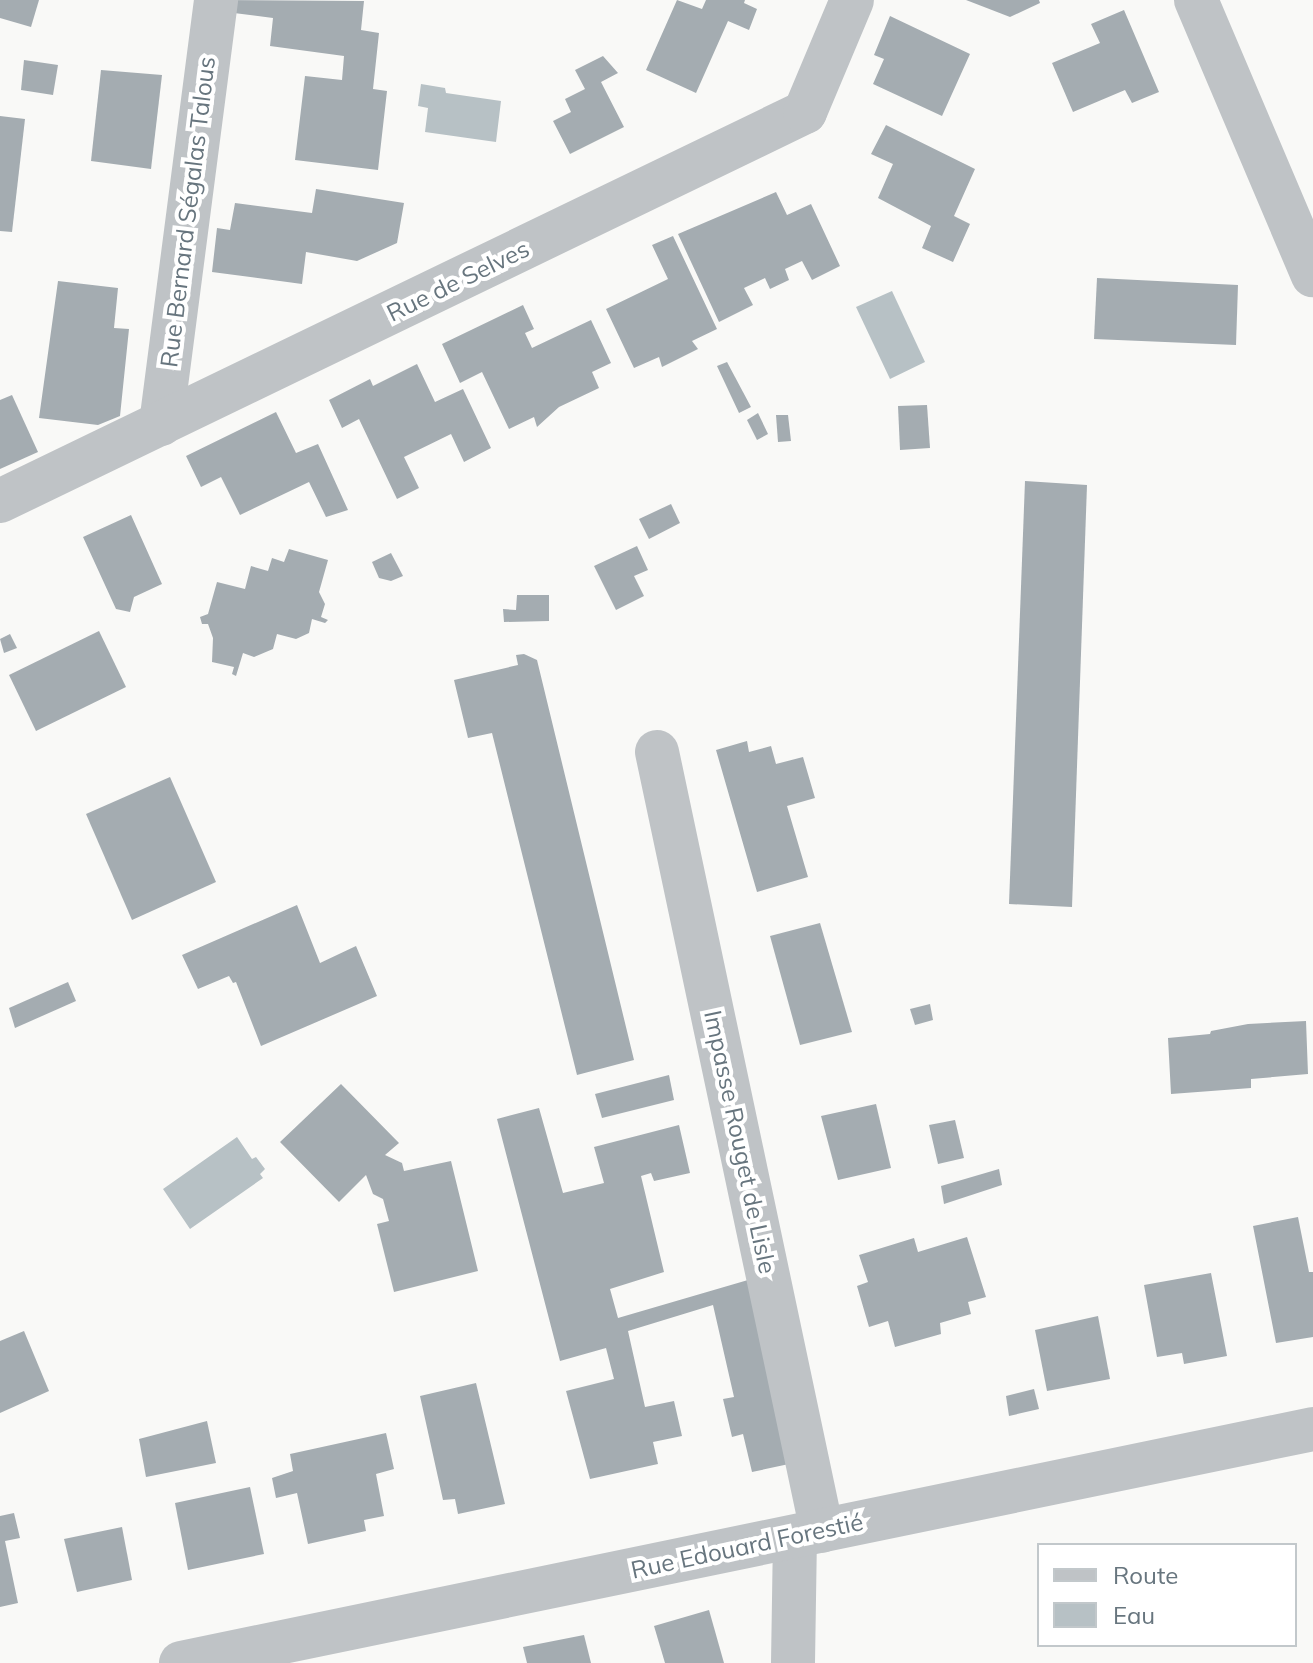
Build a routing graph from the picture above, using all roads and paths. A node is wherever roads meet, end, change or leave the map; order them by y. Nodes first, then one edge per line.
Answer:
1 (216, 0) edge
2 (852, 0) edge
3 (1196, 0) edge
4 (1313, 275) edge
5 (161, 424) junction
6 (0, 501) edge
7 (657, 752) dead end
8 (1313, 1429) edge
9 (809, 1534) junction
10 (181, 1663) edge
11 (793, 1663) edge

1 - 5 street, Rue Bernard Ségalas Talous
2 - 5 street, Rue de Selves
3 - 4 street
5 - 6 street, Rue de Selves
7 - 9 street, Impasse Rouget de Lisle
8 - 9 street, Rue Edouard Forestié
9 - 10 street, Rue Edouard Forestié
9 - 11 street, Impasse Rouget de Lisle

